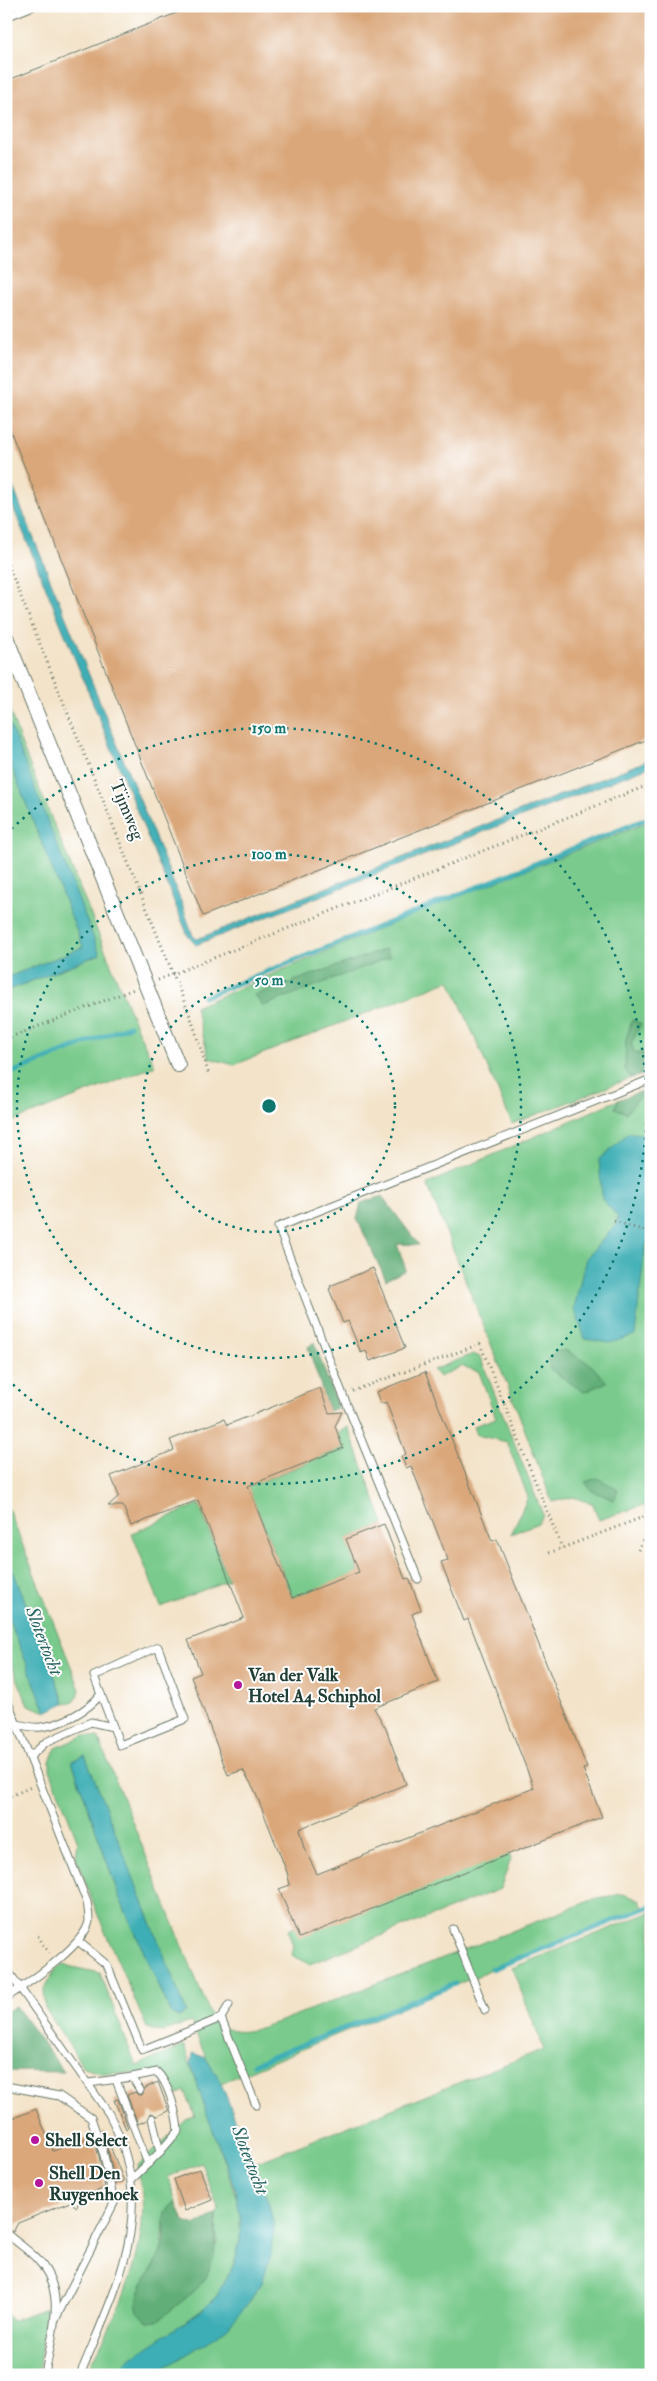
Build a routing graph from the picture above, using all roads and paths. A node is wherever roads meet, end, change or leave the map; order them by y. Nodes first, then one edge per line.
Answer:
1 (33, 6) edge
2 (6, 17) edge
3 (6, 560) edge
4 (6, 636) edge
5 (651, 784) edge
6 (173, 974) junction
7 (146, 985) junction
8 (6, 1039) edge
9 (178, 1065) dead end
10 (209, 1075) dead end
11 (651, 1079) edge
12 (614, 1221) dead end
13 (651, 1233) edge
14 (343, 1395) junction
15 (651, 1514) edge
16 (651, 1532) edge
17 (562, 1548) junction
18 (638, 1550) dead end
19 (549, 1553) dead end
20 (418, 1579) dead end
21 (101, 1694) junction
22 (6, 1697) edge
23 (17, 1724) junction
24 (113, 1727) junction
25 (30, 1756) junction
26 (41, 1783) junction
27 (6, 1798) edge
28 (453, 1929) dead end
29 (38, 1936) dead end
30 (78, 1941) junction
31 (55, 1962) junction
32 (6, 1968) edge
33 (22, 1988) junction
34 (6, 1998) edge
35 (229, 2005) dead end
36 (485, 2010) dead end
37 (221, 2018) junction
38 (132, 2077) junction
39 (116, 2080) junction
40 (89, 2083) junction
41 (6, 2086) edge
42 (140, 2090) dead end
43 (256, 2105) dead end
44 (152, 2118) dead end
45 (160, 2152) junction
46 (148, 2164) junction
47 (132, 2179) junction
48 (6, 2233) edge
49 (56, 2318) junction
50 (45, 2375) edge
51 (80, 2375) edge

1 - 2 lane
3 - 6 path, Tijmweg
4 - 7 street
5 - 6 path
6 - 7 path
6 - 10 path, Tijmweg
7 - 8 path
7 - 9 street
11 - 14 lane
12 - 13 path
14 - 17 path
14 - 20 lane
15 - 17 path
16 - 18 path
17 - 19 path
21 - 23 lane
21 - 24 lane
21 - 24 lane
22 - 23 lane
23 - 25 lane
24 - 25 lane
25 - 26 lane
26 - 27 path
26 - 30 lane
28 - 36 lane
29 - 31 path
30 - 31 lane
30 - 37 lane
31 - 33 lane
32 - 33 lane
33 - 34 lane
33 - 40 lane
35 - 37 lane
37 - 43 lane
38 - 39 lane
38 - 42 lane
38 - 45 lane
39 - 40 lane
39 - 46 lane
40 - 47 lane
41 - 49 lane
44 - 45 lane
45 - 46 lane
46 - 47 lane
47 - 51 lane
48 - 49 lane
49 - 50 lane

